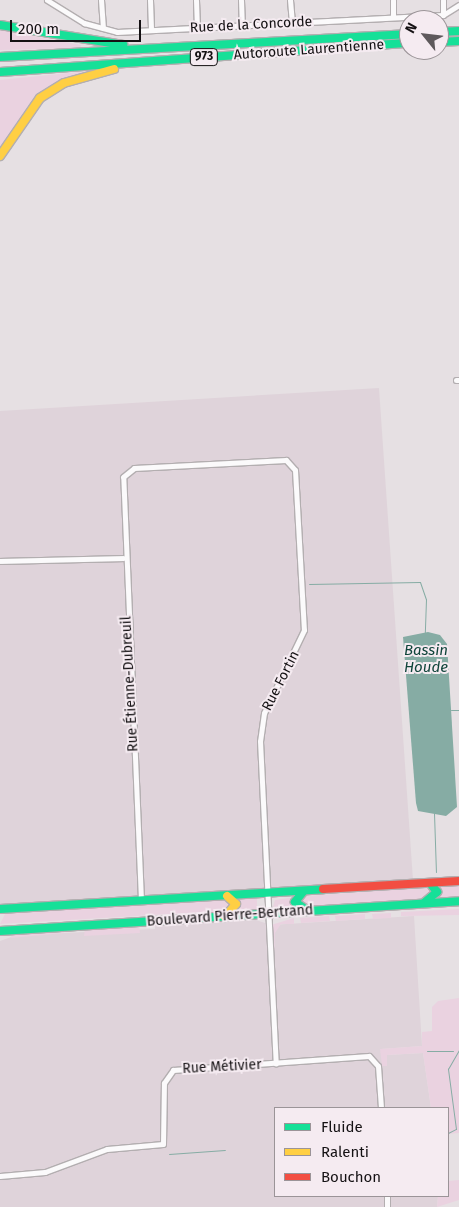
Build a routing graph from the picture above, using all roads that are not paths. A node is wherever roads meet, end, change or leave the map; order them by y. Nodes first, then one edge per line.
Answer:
1 (47, 0) edge
2 (101, 0) edge
3 (150, 0) edge
4 (196, 0) edge
5 (241, 0) edge
6 (290, 0) edge
7 (393, 0) edge
8 (393, 17) junction
9 (399, 17) edge
10 (292, 22) junction
11 (0, 25) edge
12 (242, 25) junction
13 (103, 28) junction
14 (197, 28) junction
15 (151, 30) junction
16 (399, 35) edge
17 (399, 45) edge
18 (144, 48) junction
19 (0, 57) edge
20 (159, 60) junction
21 (69, 68) junction
22 (0, 72) edge
23 (0, 76) edge
24 (0, 156) edge
25 (128, 470) joint
26 (123, 558) junction
27 (0, 561) edge
28 (459, 881) edge
29 (430, 883) junction
30 (308, 891) junction
31 (266, 893) junction
32 (225, 895) junction
33 (141, 900) junction
34 (459, 901) edge
35 (424, 904) junction
36 (1, 909) edge
37 (309, 910) junction
38 (267, 914) junction
39 (225, 917) junction
40 (0, 929) edge
41 (276, 1064) junction
42 (381, 1107) edge
43 (0, 1176) edge

1 - 13 street, Rue de la Concorde
2 - 13 street
3 - 15 street
4 - 14 street
5 - 12 street
6 - 10 street
7 - 8 street
8 - 9 street, Rue de la Concorde
8 - 10 street, Rue de la Concorde
10 - 12 street, Rue de la Concorde
11 - 18 main road
12 - 14 street, Rue de la Concorde
13 - 15 street, Rue de la Concorde
14 - 15 street, Rue de la Concorde
16 - 18 main road, Autoroute Laurentienne / 973
17 - 20 main road, Autoroute Laurentienne / 973
18 - 19 main road, Autoroute Laurentienne / 973
20 - 21 main road, Autoroute Laurentienne / 973
20 - 24 main road
21 - 22 main road, Autoroute Laurentienne / 973
21 - 23 main road
25 - 26 street, Rue Étienne-Dubreuil
25 - 31 street, Rue Fortin
26 - 27 street
26 - 33 street, Rue Étienne-Dubreuil
28 - 29 main road, Boulevard Pierre-Bertrand
29 - 30 main road, Boulevard Pierre-Bertrand
29 - 35 main road
30 - 31 main road, Boulevard Pierre-Bertrand
30 - 37 main road
31 - 32 main road, Boulevard Pierre-Bertrand
31 - 38 street, Rue Fortin
32 - 33 main road, Boulevard Pierre-Bertrand
32 - 39 main road
33 - 36 main road, Boulevard Pierre-Bertrand
34 - 35 main road, Boulevard Pierre-Bertrand
35 - 37 main road, Boulevard Pierre-Bertrand
37 - 38 main road, Boulevard Pierre-Bertrand
38 - 39 main road, Boulevard Pierre-Bertrand
38 - 41 street, Rue Fortin
39 - 40 main road, Boulevard Pierre-Bertrand
41 - 42 street, Rue Métivier
41 - 43 street, Rue Métivier

